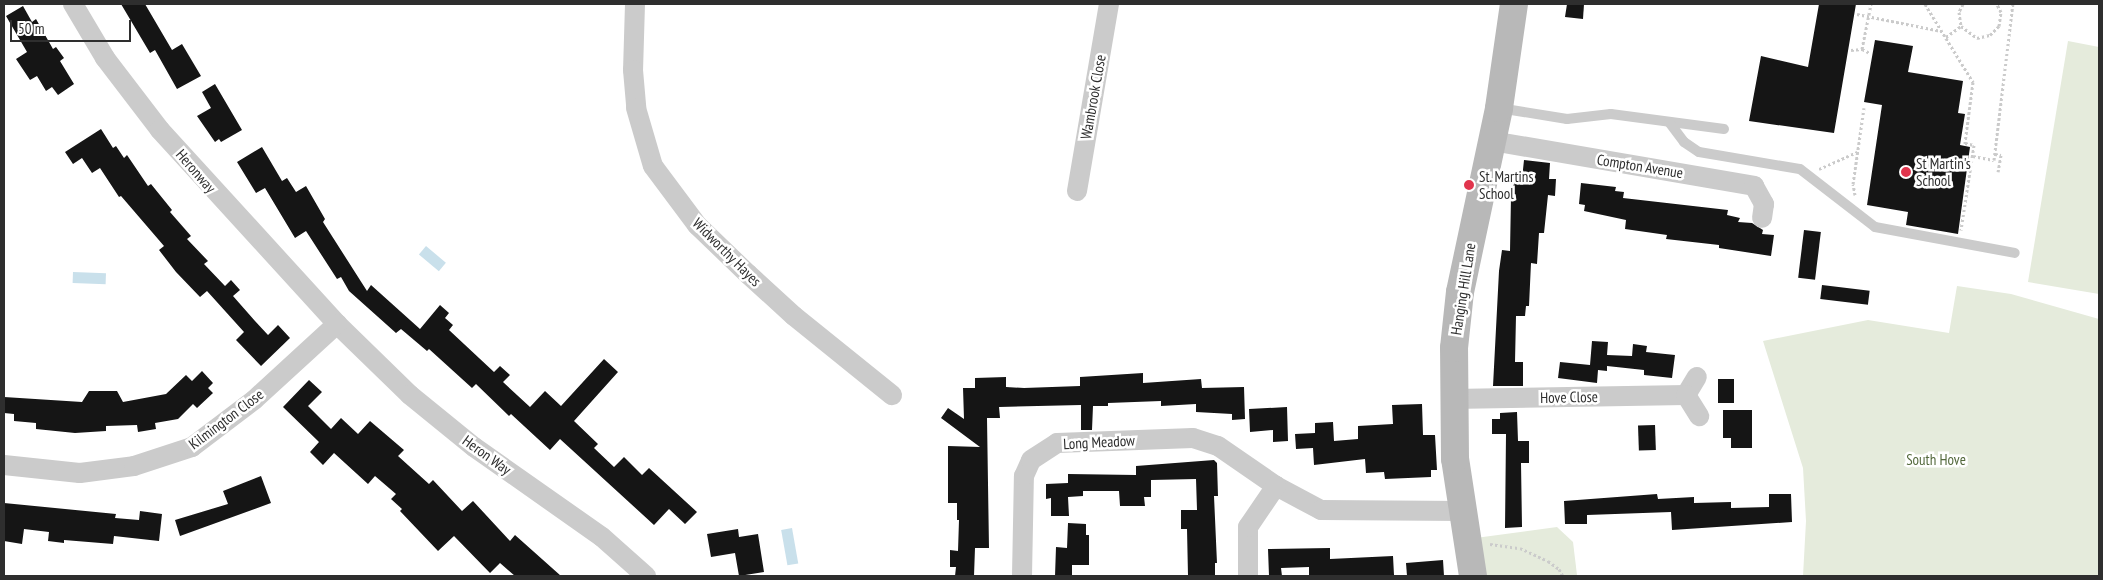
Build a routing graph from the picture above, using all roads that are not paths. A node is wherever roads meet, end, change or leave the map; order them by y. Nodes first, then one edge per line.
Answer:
1 (73, 4) edge
2 (635, 4) edge
3 (1109, 4) edge
4 (1514, 4) edge
5 (1499, 108) junction
6 (1669, 122) junction
7 (1724, 130) dead end
8 (1492, 141) junction
9 (1077, 191) dead end
10 (1762, 218) dead end
11 (2015, 252) dead end
12 (337, 324) junction
13 (1697, 377) dead end
14 (892, 395) dead end
15 (1686, 395) junction
16 (1452, 399) junction
17 (1699, 416) dead end
18 (4, 465) edge
19 (1276, 486) junction
20 (1463, 511) junction
21 (646, 576) edge
22 (1022, 576) edge
23 (1248, 576) edge
24 (1473, 576) edge

1 - 12 street, Heronway
2 - 14 street, Widworthy Hayes
3 - 9 street, Wambrook Close
4 - 5 street, Hanging Hill Lane
5 - 6 lane
5 - 8 street, Hanging Hill Lane
6 - 7 lane
6 - 11 lane
8 - 10 street, Compton Avenue
8 - 16 street, Hanging Hill Lane
12 - 18 street, Kilmington Close
12 - 21 street, Heron Way
13 - 15 street
15 - 16 street, Hove Close
15 - 17 street
16 - 20 street, Hanging Hill Lane
19 - 20 street, Long Meadow
19 - 22 street, Long Meadow
19 - 23 street
20 - 24 street, Hanging Hill Lane

